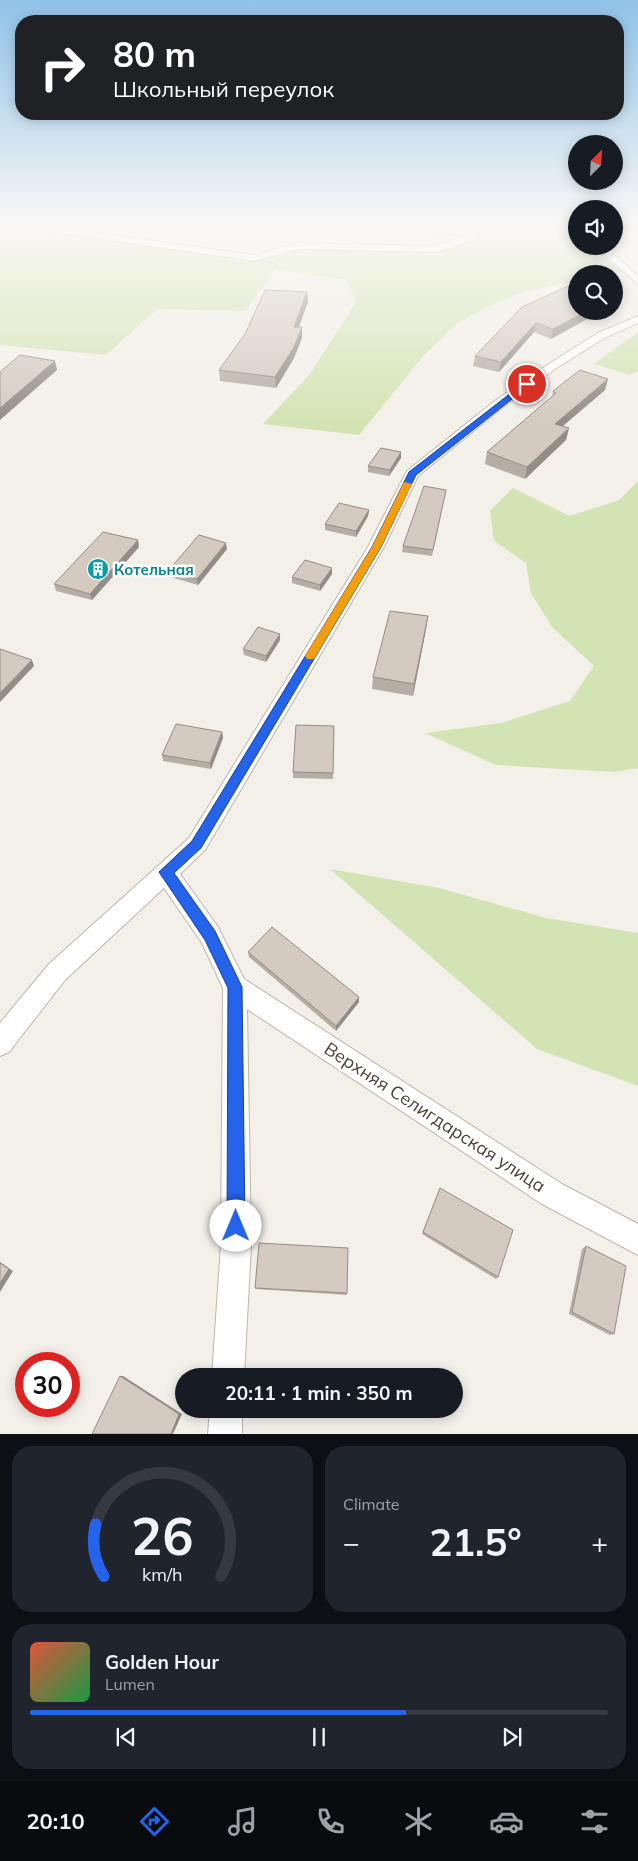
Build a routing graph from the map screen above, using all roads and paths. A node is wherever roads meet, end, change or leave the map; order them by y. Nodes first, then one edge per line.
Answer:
1 (638, 318) edge
2 (166, 872) junction
3 (235, 987) junction
4 (0, 1043) edge
5 (638, 1240) edge
6 (228, 1368) edge
7 (226, 1418) edge
8 (225, 1434) edge

1 - 2 street
2 - 3 street
2 - 4 street
3 - 5 street, Верхняя Селигдарская улица
3 - 6 street
7 - 8 street

